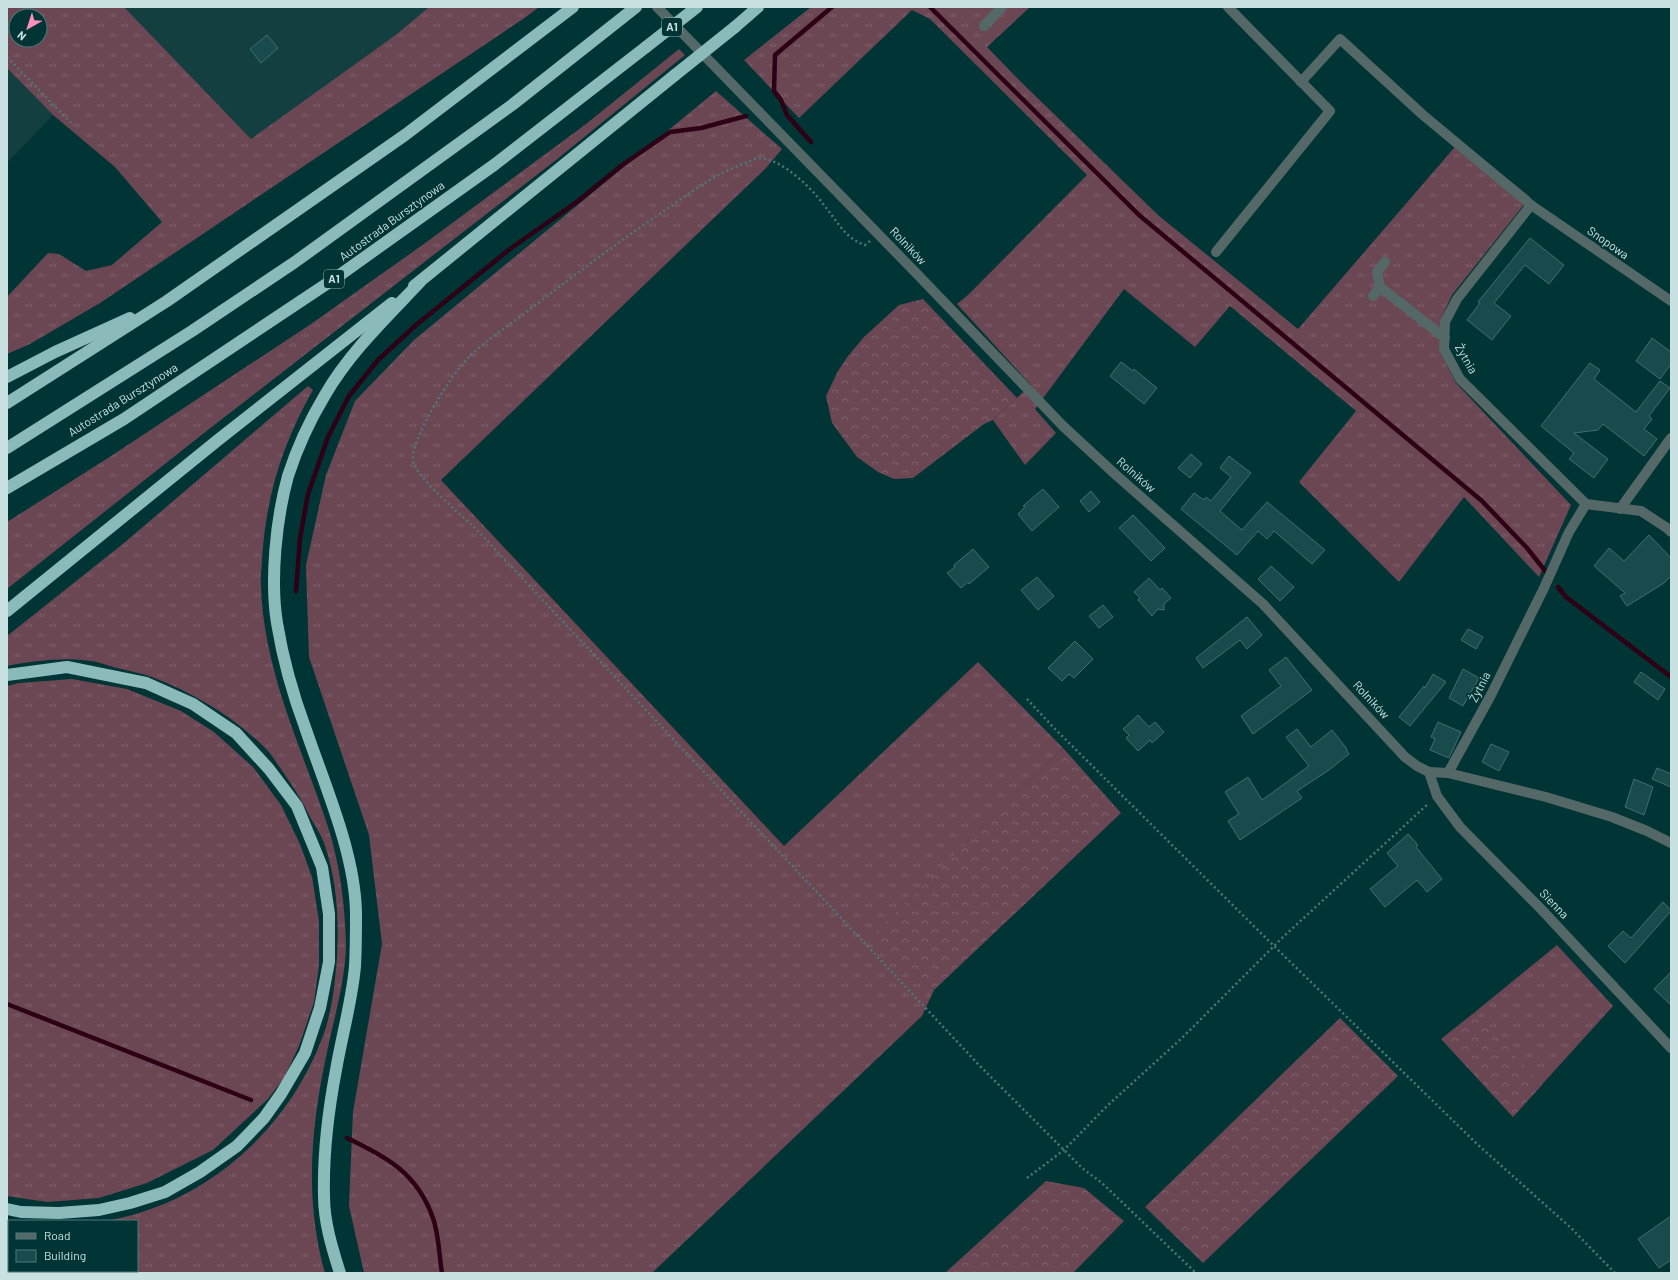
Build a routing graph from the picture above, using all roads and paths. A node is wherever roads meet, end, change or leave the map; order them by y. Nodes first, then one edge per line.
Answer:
1 (573, 7) edge
2 (636, 7) edge
3 (657, 7) edge
4 (697, 7) edge
5 (758, 7) edge
6 (1002, 7) edge
7 (1228, 7) edge
8 (984, 26) dead end
9 (7, 57) edge
10 (1301, 82) junction
11 (71, 123) dead end
12 (1531, 205) junction
13 (878, 234) junction
14 (1216, 252) dead end
15 (1385, 262) dead end
16 (420, 282) junction
17 (1380, 287) junction
18 (1374, 296) dead end
19 (167, 301) junction
20 (1671, 302) edge
21 (1445, 338) junction
22 (7, 377) edge
23 (7, 403) edge
24 (1671, 438) edge
25 (7, 448) edge
26 (7, 488) edge
27 (1586, 504) junction
28 (1620, 509) junction
29 (1671, 532) edge
30 (7, 611) edge
31 (7, 675) edge
32 (1027, 700) dead end
33 (1429, 772) junction
34 (1448, 773) junction
35 (1437, 796) junction
36 (1671, 843) edge
37 (1274, 946) junction
38 (1671, 1048) edge
39 (1064, 1150) junction
40 (1027, 1178) dead end
41 (7, 1209) edge
42 (340, 1273) edge
43 (1196, 1273) edge
44 (1614, 1273) edge

1 - 19 highway
2 - 25 highway, Autostrada Bursztynowa
3 - 13 street, Rolników
4 - 26 highway, Autostrada Bursztynowa / A1, bridge
5 - 16 highway, bridge
6 - 8 street
7 - 10 street
9 - 11 path
10 - 12 street, Snopowa
10 - 14 street
12 - 20 street, Snopowa
12 - 21 street, Żytnia
13 - 33 street, Rolników
13 - 39 path
15 - 17 street
16 - 30 highway
16 - 42 highway
17 - 18 street
17 - 21 street
19 - 22 highway
19 - 23 highway
21 - 27 street, Żytnia
24 - 28 street
27 - 28 street
27 - 34 street, Żytnia
28 - 29 street
31 - 41 highway
32 - 37 path
33 - 34 street, Rolników
33 - 35 street, Sienna
34 - 36 street, Rolników
35 - 37 path
35 - 38 street, Sienna
37 - 39 path
37 - 44 path
39 - 40 path
39 - 43 path

